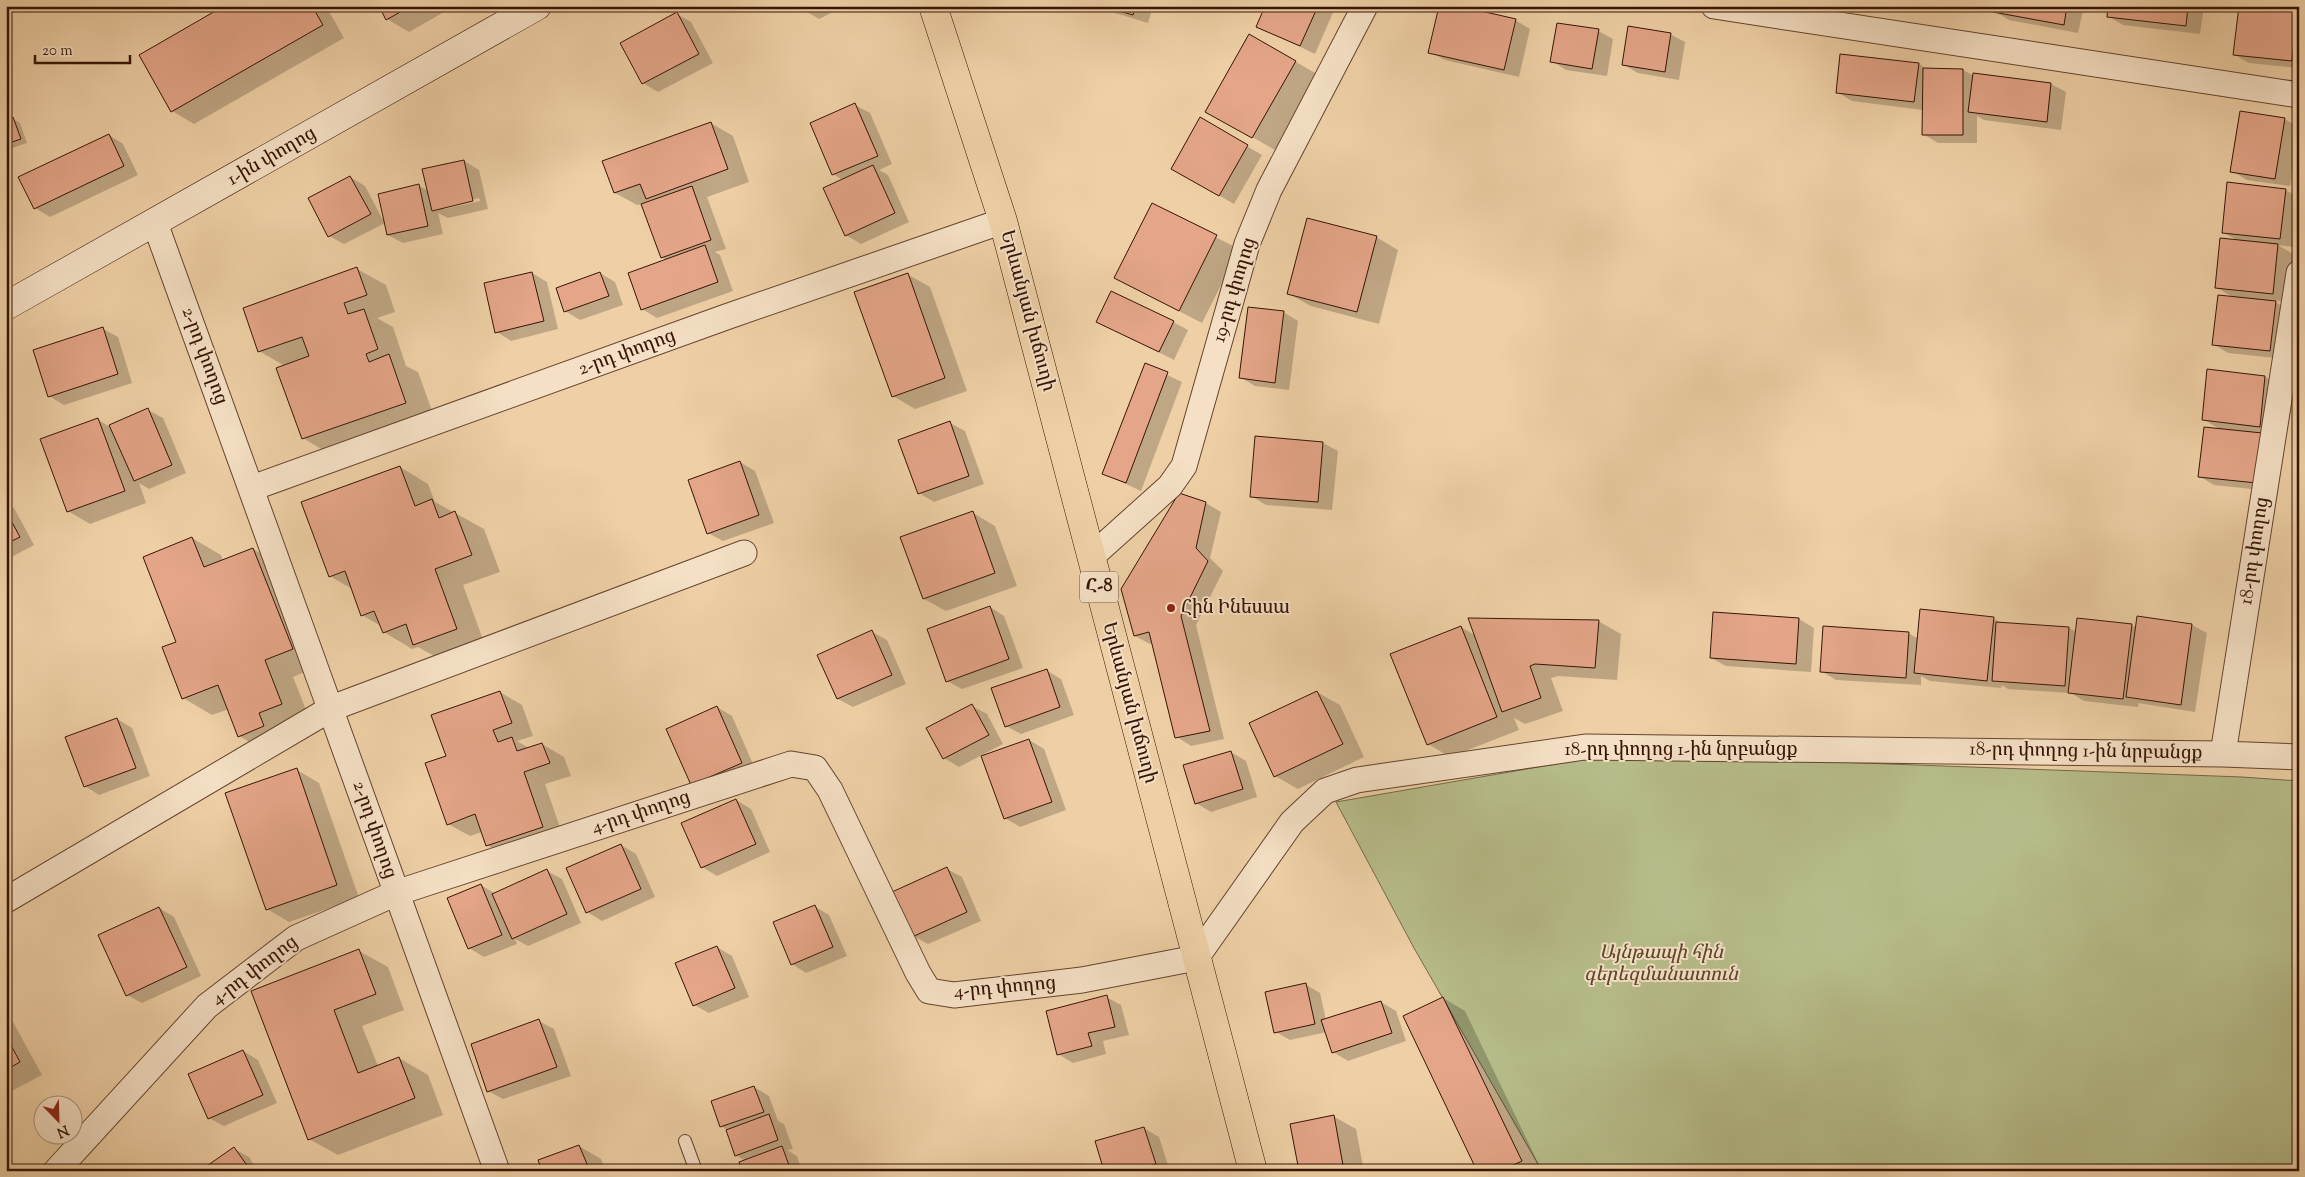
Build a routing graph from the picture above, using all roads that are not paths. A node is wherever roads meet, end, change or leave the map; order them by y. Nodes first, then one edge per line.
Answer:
1 (537, 6) edge
2 (933, 6) edge
3 (1365, 6) edge
4 (1714, 6) edge
5 (2299, 95) edge
6 (1003, 221) junction
7 (155, 223) junction
8 (2299, 273) edge
9 (6, 306) edge
10 (252, 488) junction
11 (744, 554) dead end
12 (1091, 557) junction
13 (332, 708) junction
14 (2223, 754) junction
15 (2299, 757) edge
16 (396, 893) junction
17 (6, 900) edge
18 (1196, 958) junction
19 (685, 1141) dead end
20 (56, 1171) edge
21 (497, 1171) edge
22 (696, 1171) edge
23 (1253, 1171) edge

1 - 7 main road, 1-ին փողոց
2 - 6 main road, Երևանյան խճուղի / Հ-8
3 - 12 street, 19-րդ փողոց
4 - 5 street
6 - 10 street, 2-րդ փողոց
6 - 12 main road, Երևանյան խճուղի / Հ-8
7 - 9 main road, 1-ին փողոց
7 - 10 street, 2-րդ փողոց
8 - 14 street, 18-րդ փողոց
10 - 13 street, 2-րդ փողոց
11 - 13 street
12 - 18 main road, Երևանյան խճուղի / Հ-8
13 - 16 street, 2-րդ փողոց
13 - 17 street
14 - 15 street
14 - 18 street, 18-րդ փողոց 1-ին նրբանցք
16 - 18 street, 4-րդ փողոց
16 - 20 street, 4-րդ փողոց
16 - 21 street, 2-րդ փողոց
18 - 23 main road, Երևանյան խճուղի / Հ-8
19 - 22 lane

